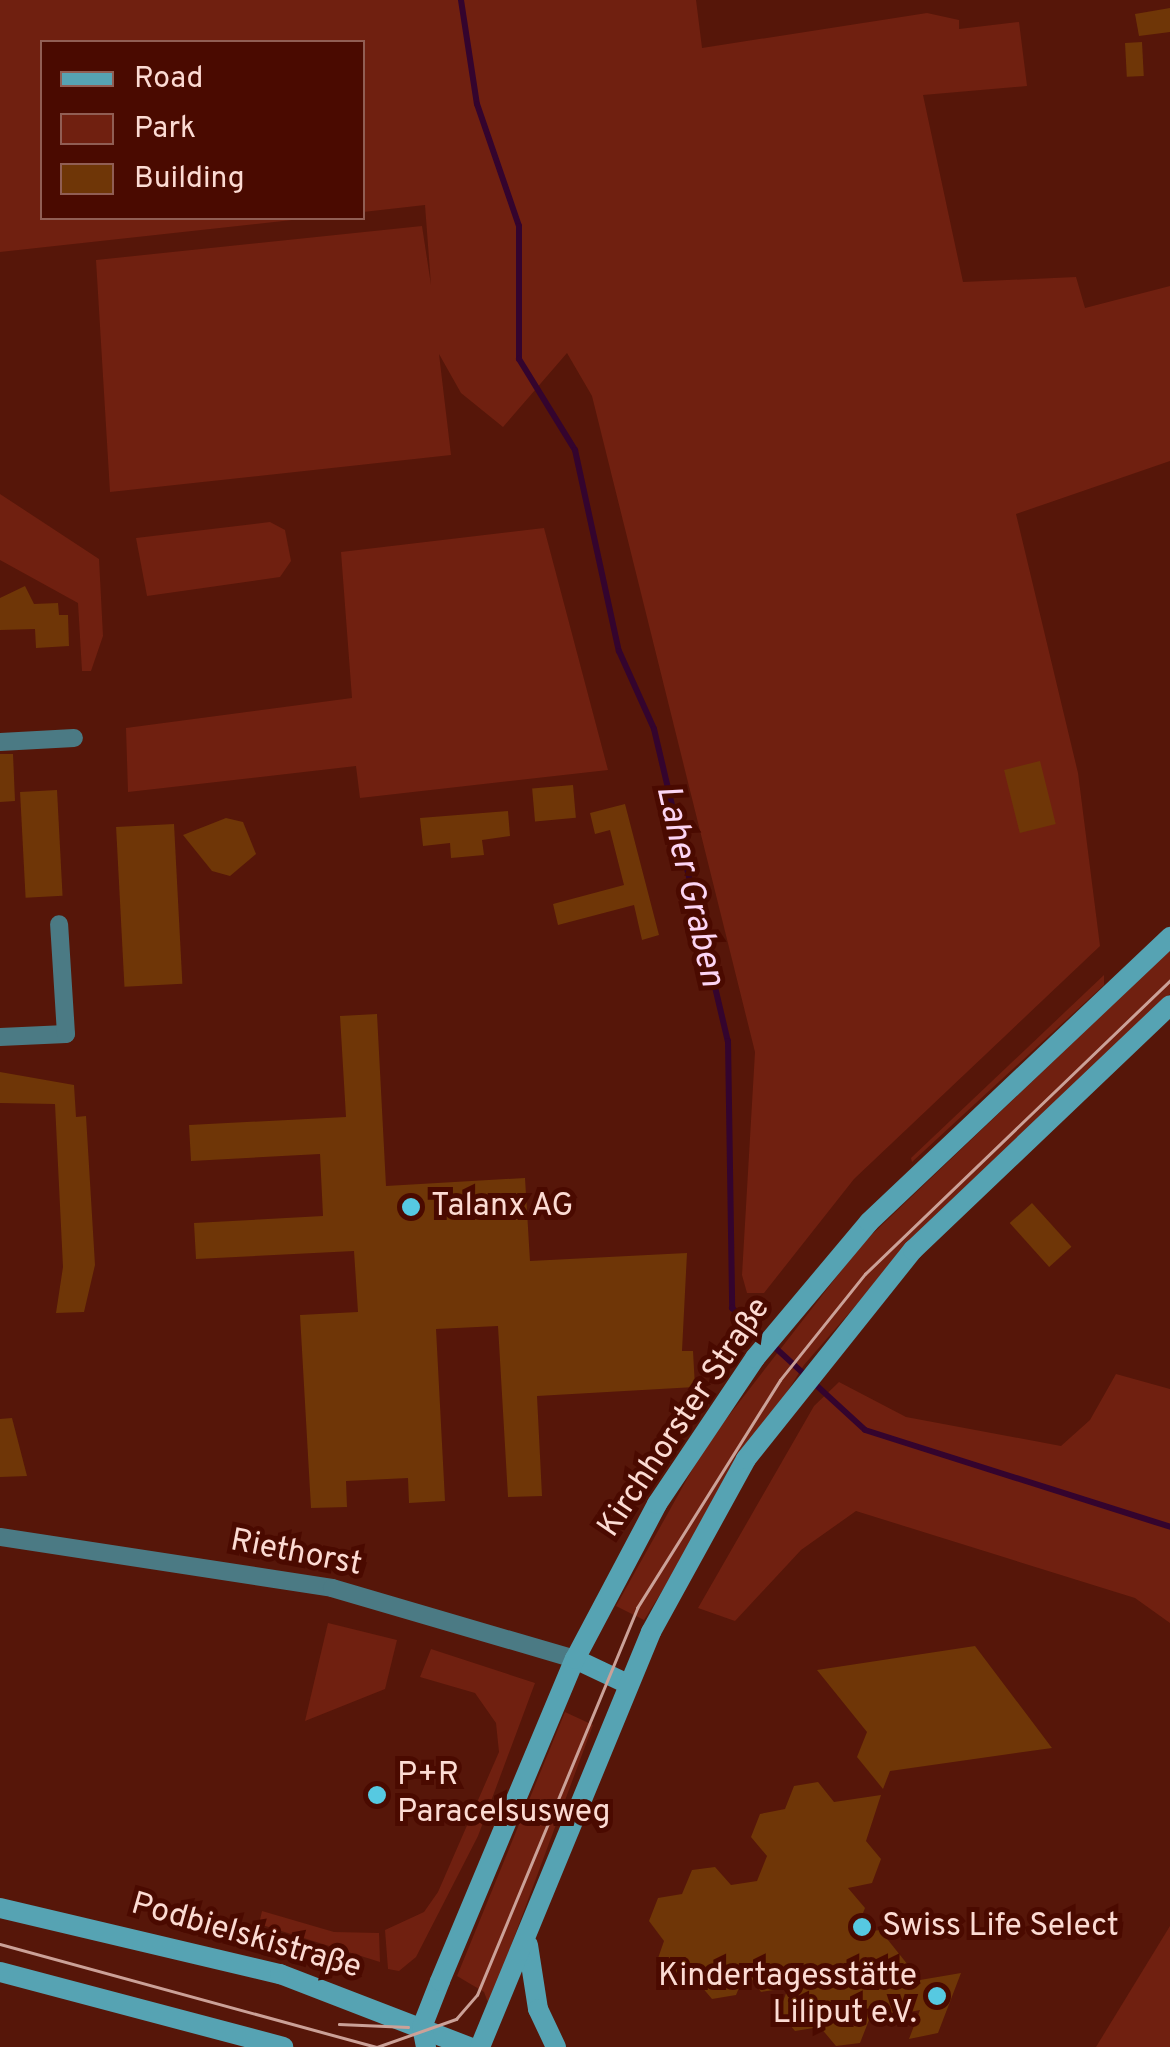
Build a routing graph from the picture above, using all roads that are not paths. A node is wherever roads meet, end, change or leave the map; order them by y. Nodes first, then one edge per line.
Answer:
1 (74, 738) dead end
2 (0, 742) edge
3 (58, 924) dead end
4 (1170, 937) edge
5 (1170, 1005) edge
6 (0, 1037) edge
7 (0, 1537) edge
8 (575, 1660) junction
9 (628, 1684) junction
10 (0, 1908) edge
11 (528, 1934) junction
12 (0, 1972) edge
13 (424, 2037) edge
14 (283, 2047) edge
15 (469, 2047) edge
16 (480, 2047) edge
17 (556, 2047) edge

1 - 2 street
3 - 6 street
4 - 8 main road, Kirchhorster Straße
5 - 9 main road
7 - 8 street, Riethorst
8 - 9 main road
8 - 13 main road, Kirchhorster Straße
9 - 11 main road
10 - 13 main road, Podbielskistraße
11 - 16 main road
11 - 17 main road
12 - 14 main road
13 - 15 main road, Podbielskistraße

